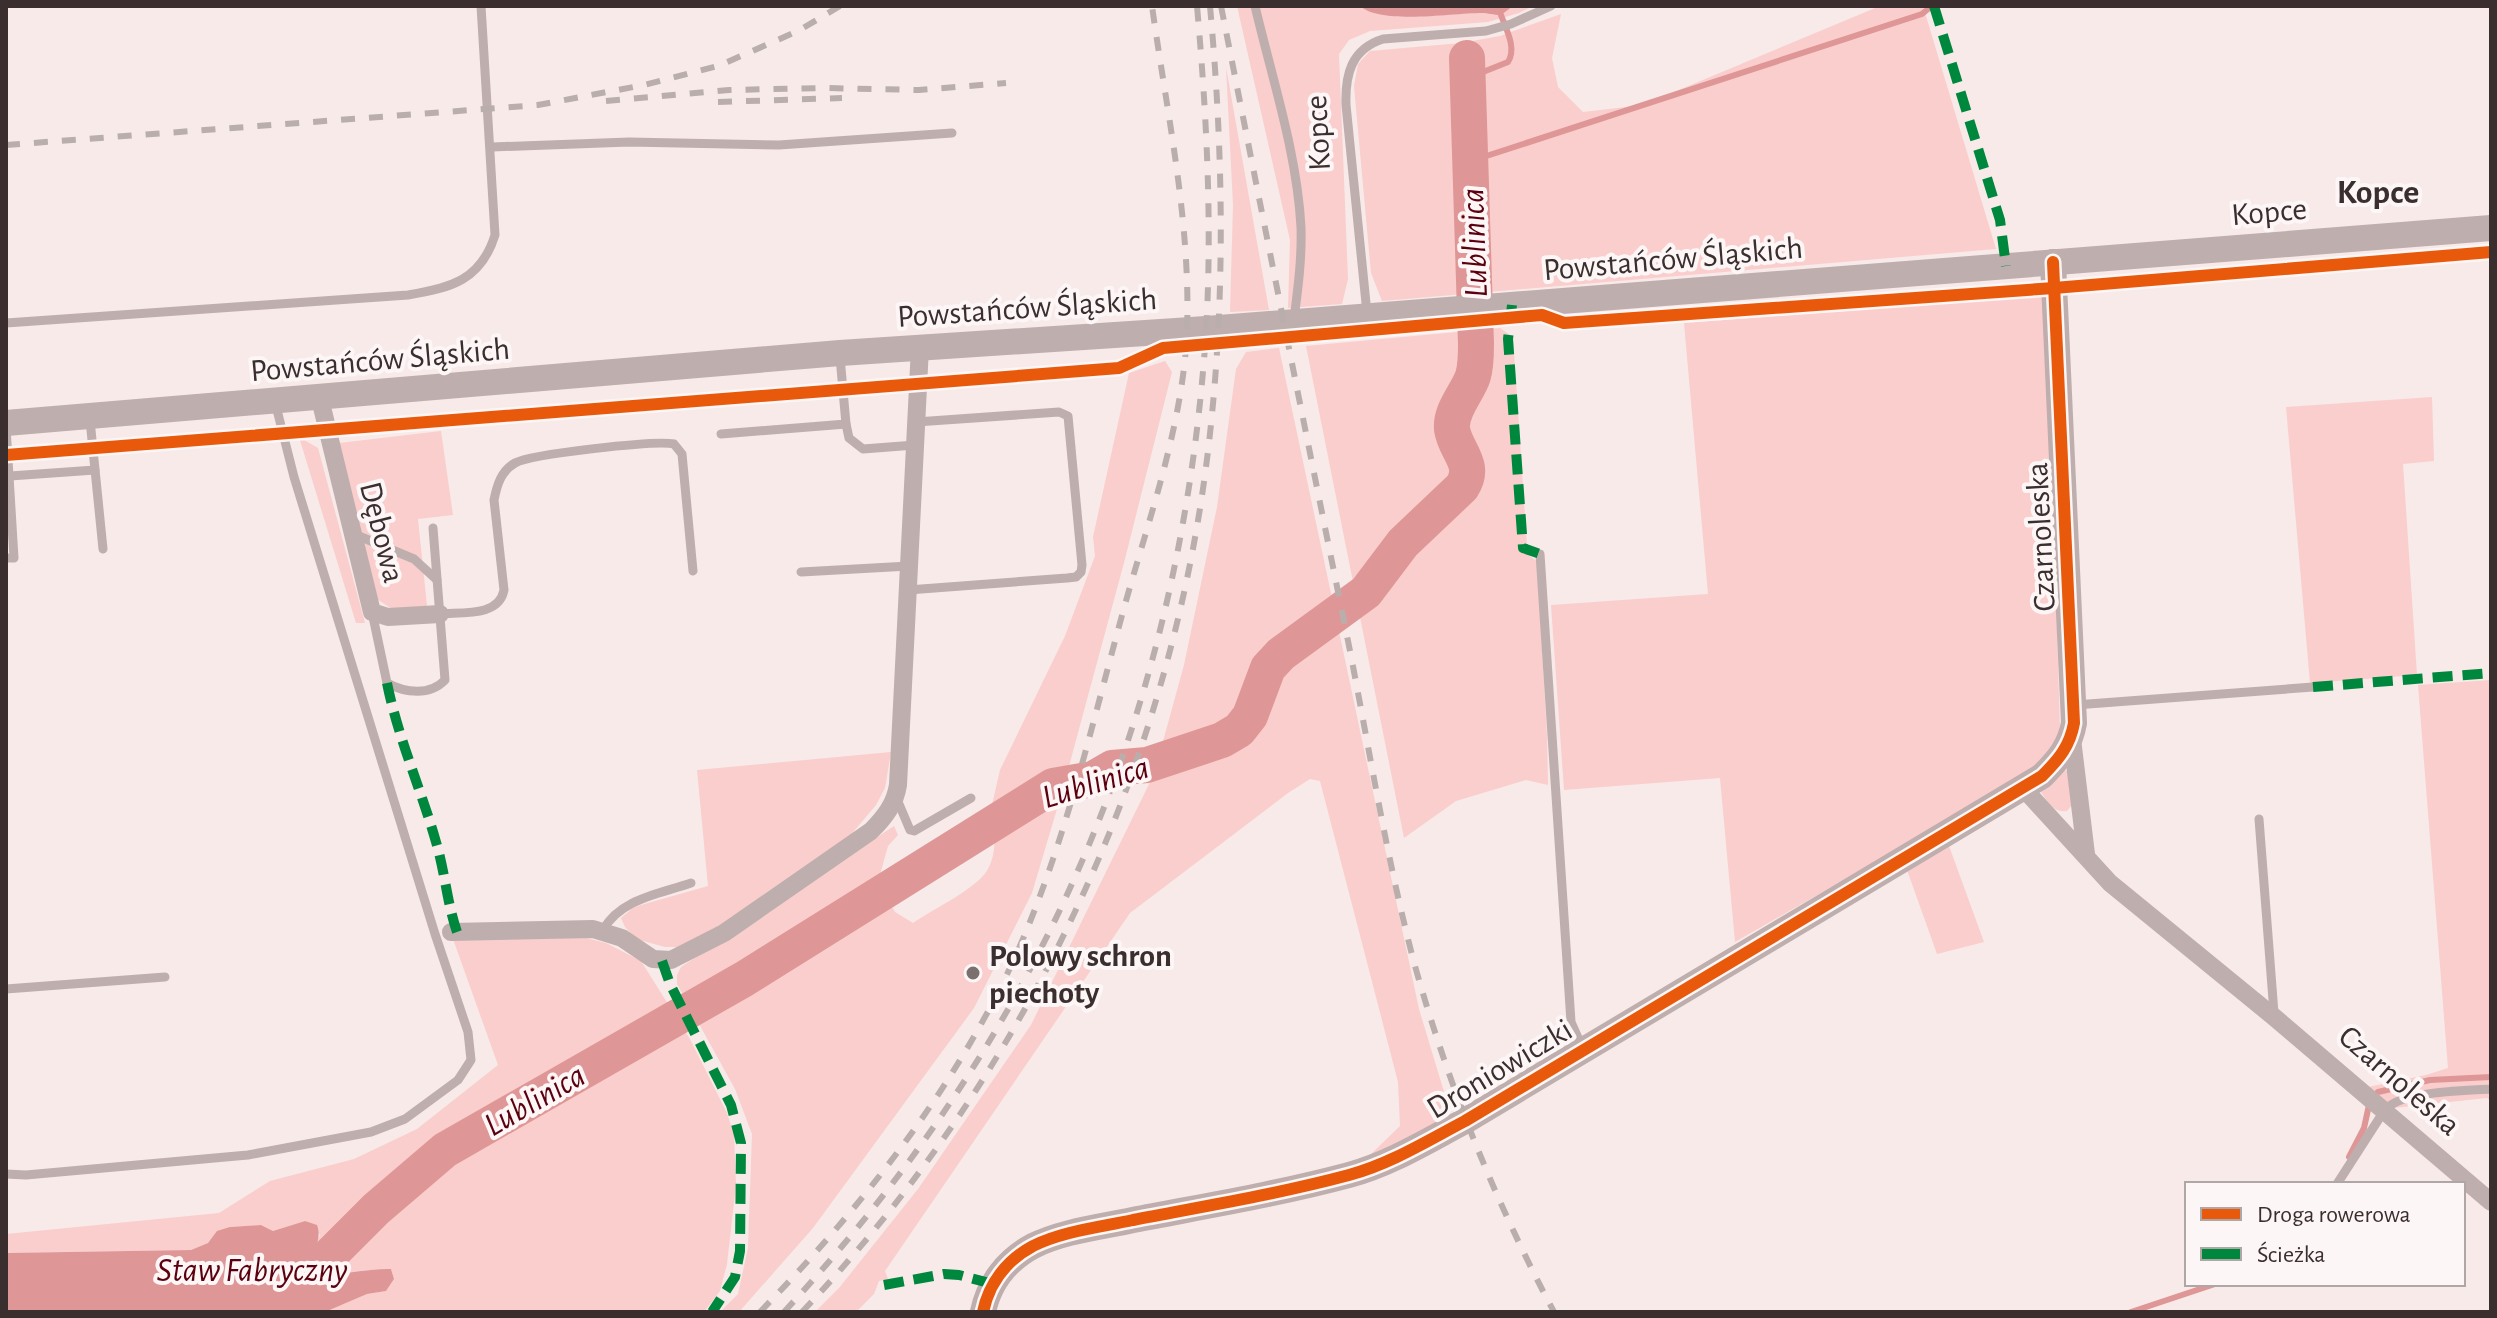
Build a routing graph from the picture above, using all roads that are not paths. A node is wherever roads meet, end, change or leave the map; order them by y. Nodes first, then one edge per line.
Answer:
1 (481, 6) edge
2 (1255, 6) edge
3 (1551, 6) edge
4 (952, 133) dead end
5 (492, 147) junction
6 (2491, 228) edge
7 (2053, 262) junction
8 (1367, 317) junction
9 (1293, 322) junction
10 (6, 323) edge
11 (920, 347) junction
12 (840, 353) junction
13 (320, 399) junction
14 (275, 402) junction
15 (89, 416) junction
16 (916, 422) junction
17 (6, 423) edge
18 (846, 424) junction
19 (721, 434) dead end
20 (915, 445) junction
21 (95, 470) junction
22 (10, 476) junction
23 (433, 528) dead end
24 (352, 533) junction
25 (103, 549) dead end
26 (1540, 554) dead end
27 (6, 558) edge
28 (909, 566) junction
29 (693, 571) dead end
30 (801, 572) dead end
31 (437, 580) junction
32 (908, 590) junction
33 (372, 612) junction
34 (440, 614) junction
35 (2313, 687) dead end
36 (2075, 705) junction
37 (2072, 739) junction
38 (2024, 789) junction
39 (896, 797) junction
40 (971, 798) dead end
41 (2259, 819) dead end
42 (2086, 854) junction
43 (691, 883) dead end
44 (603, 930) junction
45 (443, 933) junction
46 (165, 977) dead end
47 (6, 989) edge
48 (2274, 1017) junction
49 (1583, 1049) junction
50 (2491, 1089) edge
51 (2384, 1111) junction
52 (6, 1174) edge
53 (2338, 1182) edge
54 (2491, 1202) edge
55 (983, 1312) edge

1 - 5 lane
2 - 9 lane
3 - 8 lane, Kopce
4 - 5 lane
5 - 10 lane
6 - 7 main road, Kopce
7 - 8 main road, Powstańców Śląskich
7 - 36 main road, Czarnoleska
8 - 9 main road, Powstańców Śląskich
9 - 11 main road, Powstańców Śląskich
11 - 12 main road, Powstańców Śląskich
11 - 16 street
12 - 13 main road, Powstańców Śląskich
12 - 18 lane
13 - 14 main road, Powstańców Śląskich
13 - 24 street, Dębowa
14 - 15 main road, Powstańców Śląskich
14 - 45 lane
15 - 17 main road, Powstańców Śląskich
15 - 21 lane
16 - 20 street
16 - 32 lane
17 - 22 lane
18 - 19 lane
18 - 20 lane
20 - 28 street
21 - 22 lane
21 - 25 lane
22 - 27 lane
23 - 31 lane
24 - 31 lane
24 - 33 street, Dębowa
26 - 49 lane
28 - 30 lane
28 - 32 street
29 - 34 lane
31 - 34 lane
32 - 39 street
33 - 34 street, Dębowa
33 - 34 lane
35 - 36 lane
36 - 37 main road, Czarnoleska
37 - 38 main road
37 - 42 street
38 - 42 street, Czarnoleska
38 - 49 main road, Droniowiczki
39 - 40 lane
39 - 44 street
41 - 48 lane
42 - 48 street, Czarnoleska
43 - 44 lane
44 - 45 street
45 - 52 lane
46 - 47 lane
48 - 51 street, Czarnoleska
49 - 55 main road, Droniowiczki
50 - 51 lane
51 - 53 lane
51 - 54 street, Czarnoleska

